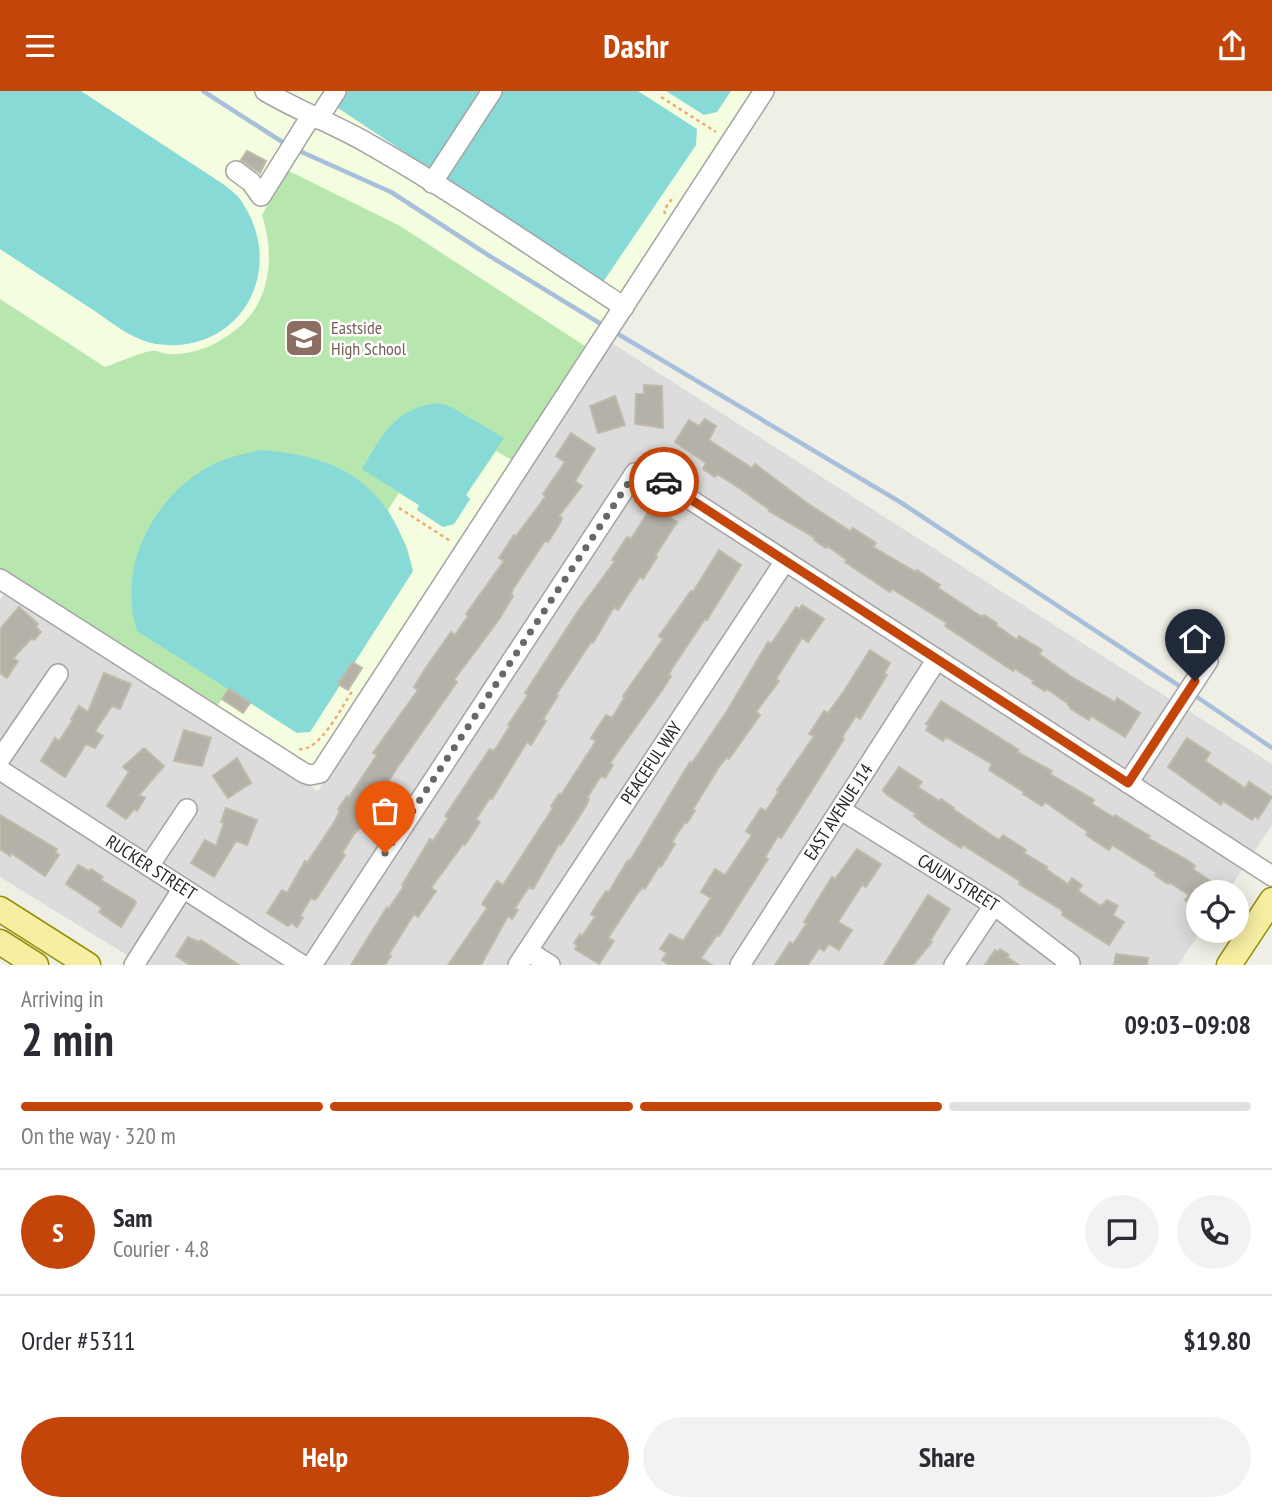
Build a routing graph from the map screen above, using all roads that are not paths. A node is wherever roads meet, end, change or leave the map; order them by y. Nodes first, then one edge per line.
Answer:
1 (265, 91) edge
2 (336, 91) edge
3 (492, 91) edge
4 (765, 91) edge
5 (314, 117) junction
6 (236, 171) dead end
7 (432, 183) junction
8 (624, 307) junction
9 (785, 561) junction
10 (0, 579) edge
11 (937, 659) junction
12 (1208, 661) dead end
13 (58, 674) dead end
14 (0, 759) edge
15 (0, 770) edge
16 (1128, 783) junction
17 (187, 809) dead end
18 (841, 810) junction
19 (149, 866) junction
20 (1272, 876) edge
21 (183, 888) junction
22 (1272, 899) edge
23 (994, 905) junction
24 (0, 909) edge
25 (0, 942) edge
26 (523, 958) edge
27 (1070, 963) dead end
28 (36, 965) edge
29 (88, 965) edge
30 (134, 965) edge
31 (302, 965) edge
32 (312, 965) edge
33 (550, 965) edge
34 (740, 965) edge
35 (954, 965) edge
36 (1229, 965) edge

1 - 5 street
2 - 5 street
3 - 7 street
4 - 8 street
5 - 6 street
5 - 7 street
7 - 8 street
8 - 10 street
9 - 11 street
9 - 26 street, PEACEFUL WAY
9 - 32 street
11 - 16 street
11 - 18 street, EAST AVENUE J14
12 - 16 street
13 - 14 street
15 - 19 street, RUCKER STREET
16 - 20 street
17 - 19 street
18 - 23 street, CAJUN STREET
18 - 34 street, EAST AVENUE J14
19 - 21 street, RUCKER STREET
21 - 30 street
21 - 31 street, RUCKER STREET
22 - 36 main road
23 - 27 street, CAJUN STREET
23 - 35 street
24 - 29 main road
25 - 28 main road
26 - 33 street

